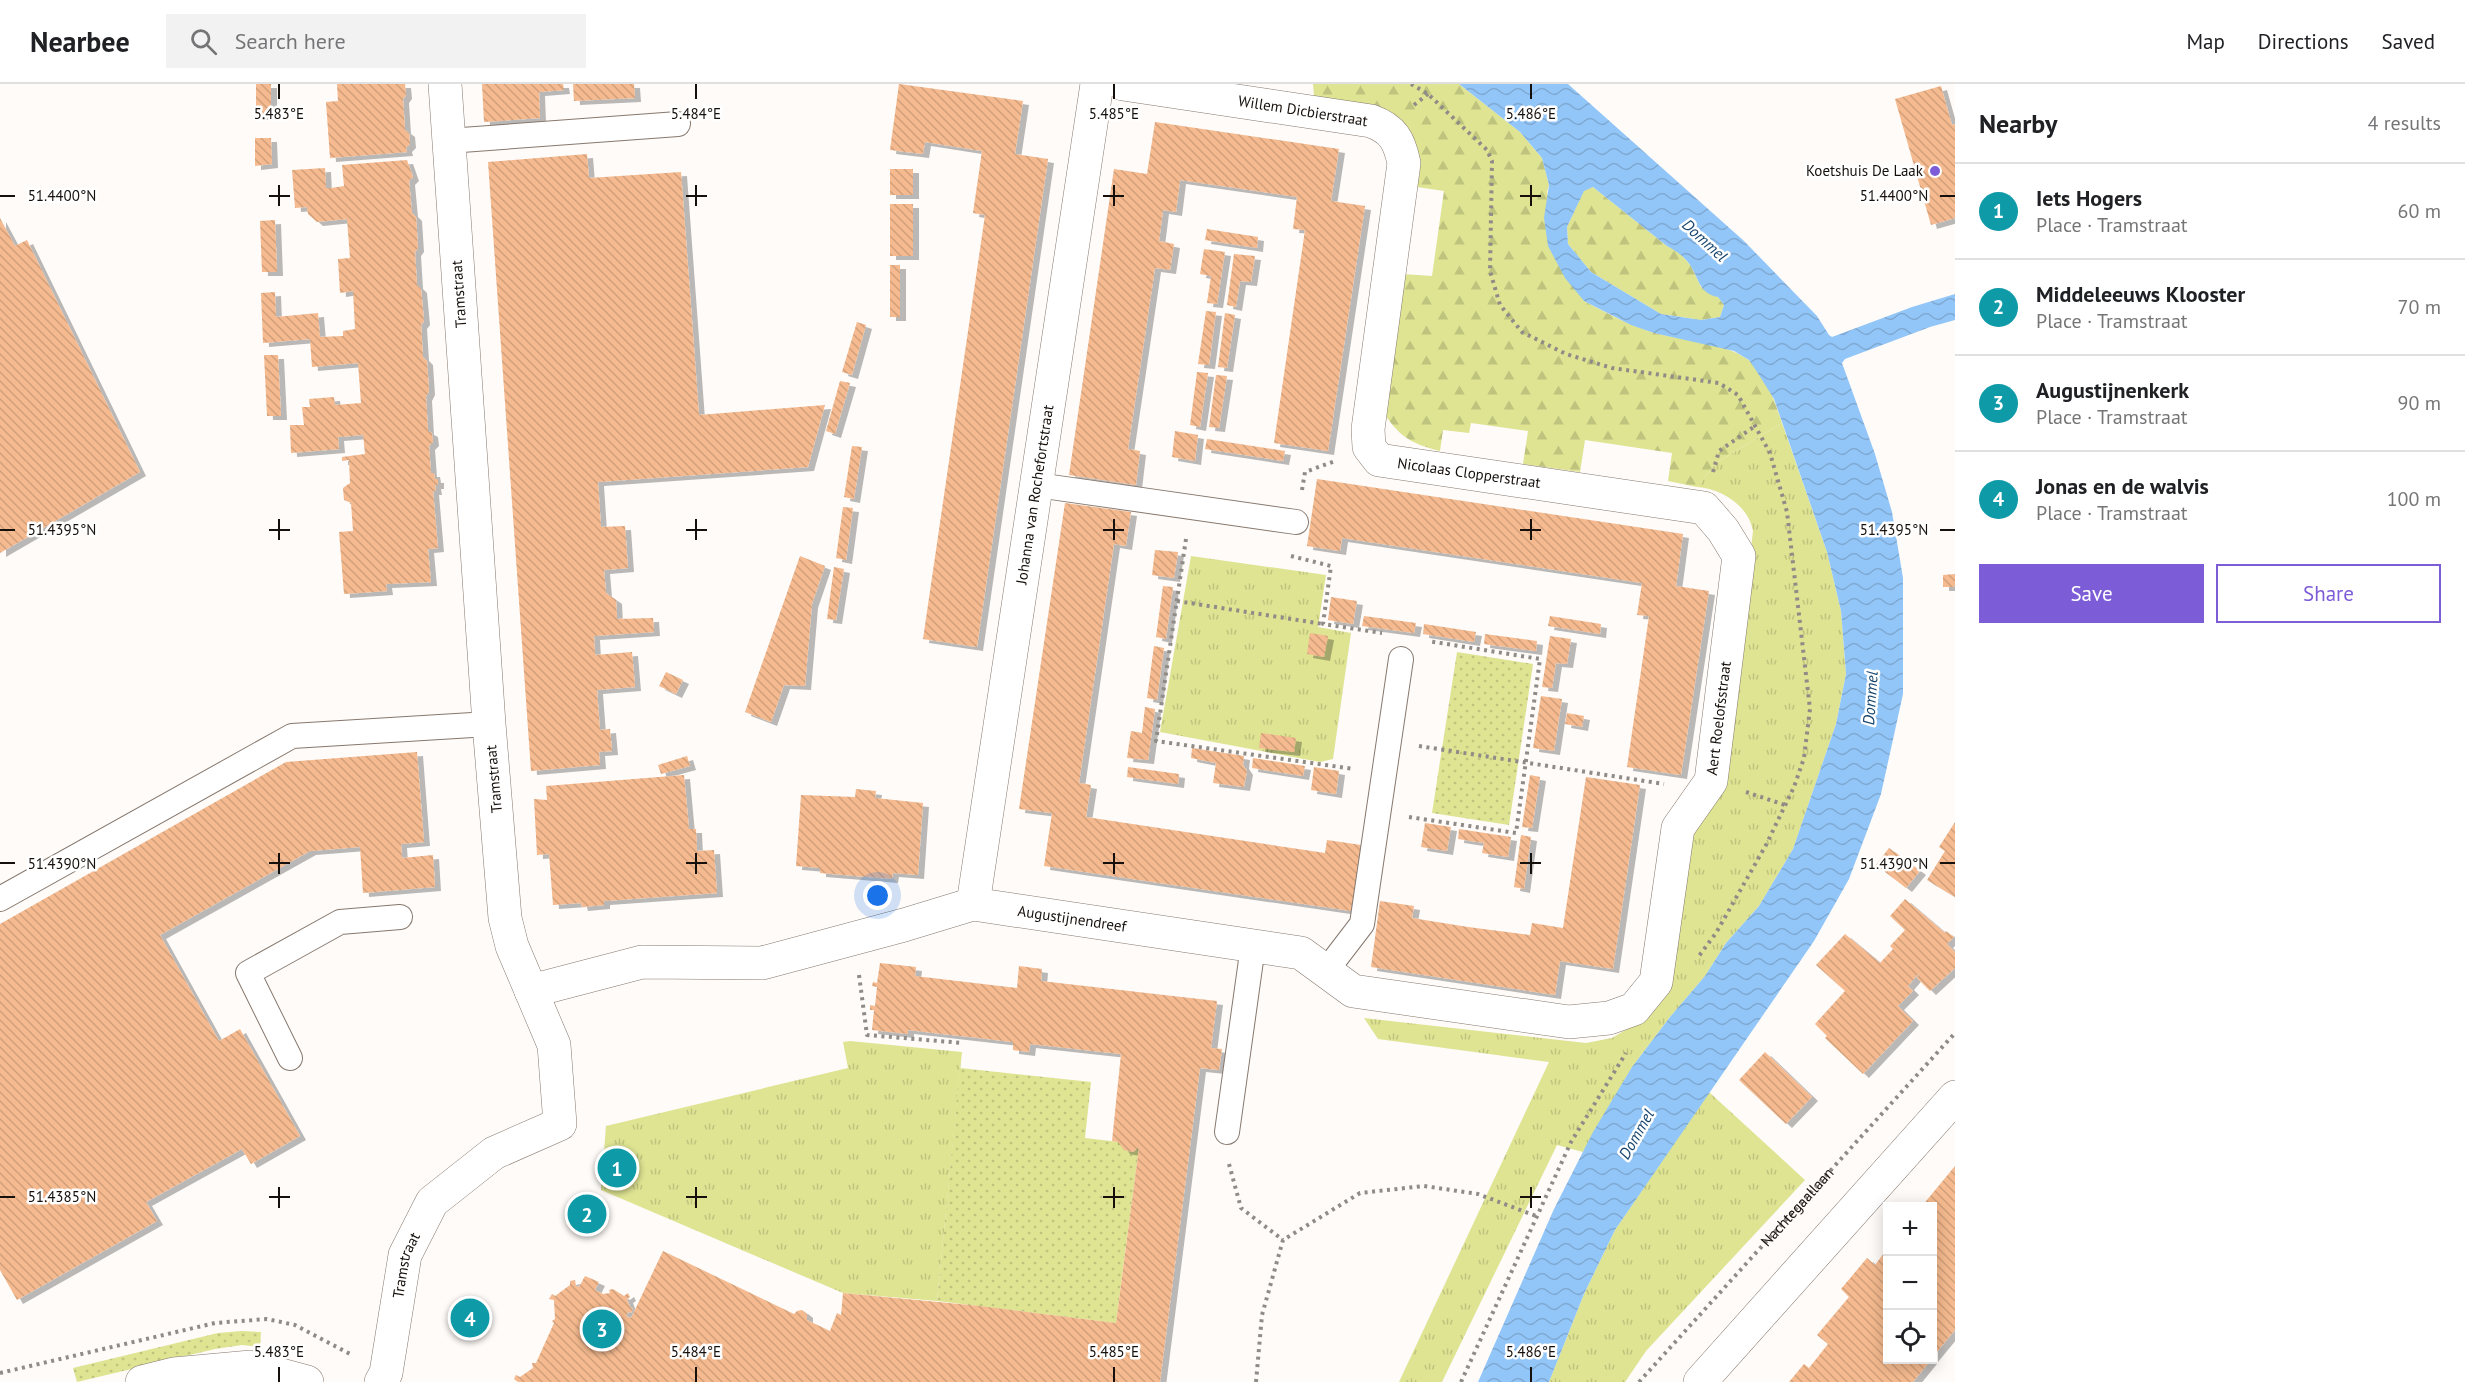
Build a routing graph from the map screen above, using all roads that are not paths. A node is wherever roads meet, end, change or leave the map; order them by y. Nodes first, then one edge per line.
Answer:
1 (445, 84) edge
2 (1097, 84) edge
3 (1123, 84) edge
4 (678, 124) dead end
5 (448, 141) junction
6 (1369, 447) joint
7 (1037, 485) junction
8 (1713, 519) joint
9 (1296, 522) road end
10 (1403, 648) road end
11 (489, 724) junction
12 (0, 899) edge
13 (973, 904) junction
14 (400, 917) dead end
15 (1252, 946) junction
16 (1326, 971) junction
17 (531, 991) junction
18 (1609, 1018) joint
19 (290, 1058) dead end
20 (1955, 1097) edge
21 (1227, 1132) road end
22 (294, 1381) edge
23 (142, 1382) edge
24 (381, 1382) edge
25 (1700, 1382) edge

1 - 5 street, Tramstraat
2 - 7 street, Johanna van Rochefortstraat
3 - 6 street, Willem Dicbierstraat
4 - 5 lane
5 - 11 street, Tramstraat
6 - 8 street, Nicolaas Clopperstraat
7 - 9 lane
7 - 13 street, Johanna van Rochefortstraat
8 - 18 street, Aert Roelofsstraat
10 - 16 lane
11 - 12 lane
11 - 17 street, Tramstraat
13 - 15 street, Augustijnendreef
13 - 17 street, Augustijnendreef
14 - 19 lane
15 - 16 street, Augustijnendreef
15 - 21 lane
16 - 18 street, Augustijnendreef
17 - 24 street, Tramstraat
20 - 25 street
22 - 23 street

